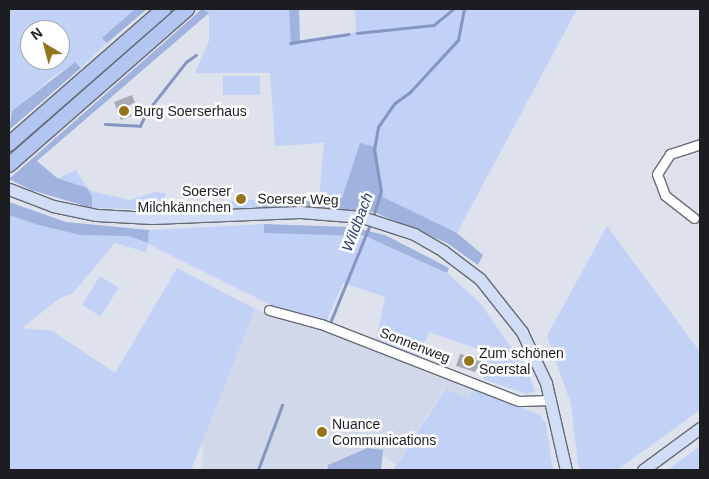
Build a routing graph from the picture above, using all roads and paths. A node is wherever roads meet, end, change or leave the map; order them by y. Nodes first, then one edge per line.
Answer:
1 (164, 9) edge
2 (187, 9) edge
3 (9, 144) edge
4 (700, 144) edge
5 (9, 165) edge
6 (12, 191) edge
7 (694, 218) dead end
8 (269, 310) dead end
9 (550, 400) junction
10 (700, 428) edge
11 (566, 470) edge
12 (643, 470) edge

1 - 3 highway
2 - 5 highway
4 - 7 street
6 - 9 main road, Soerser Weg
8 - 9 street, Sonnenweg
9 - 11 main road, Soerser Weg
10 - 12 main road

